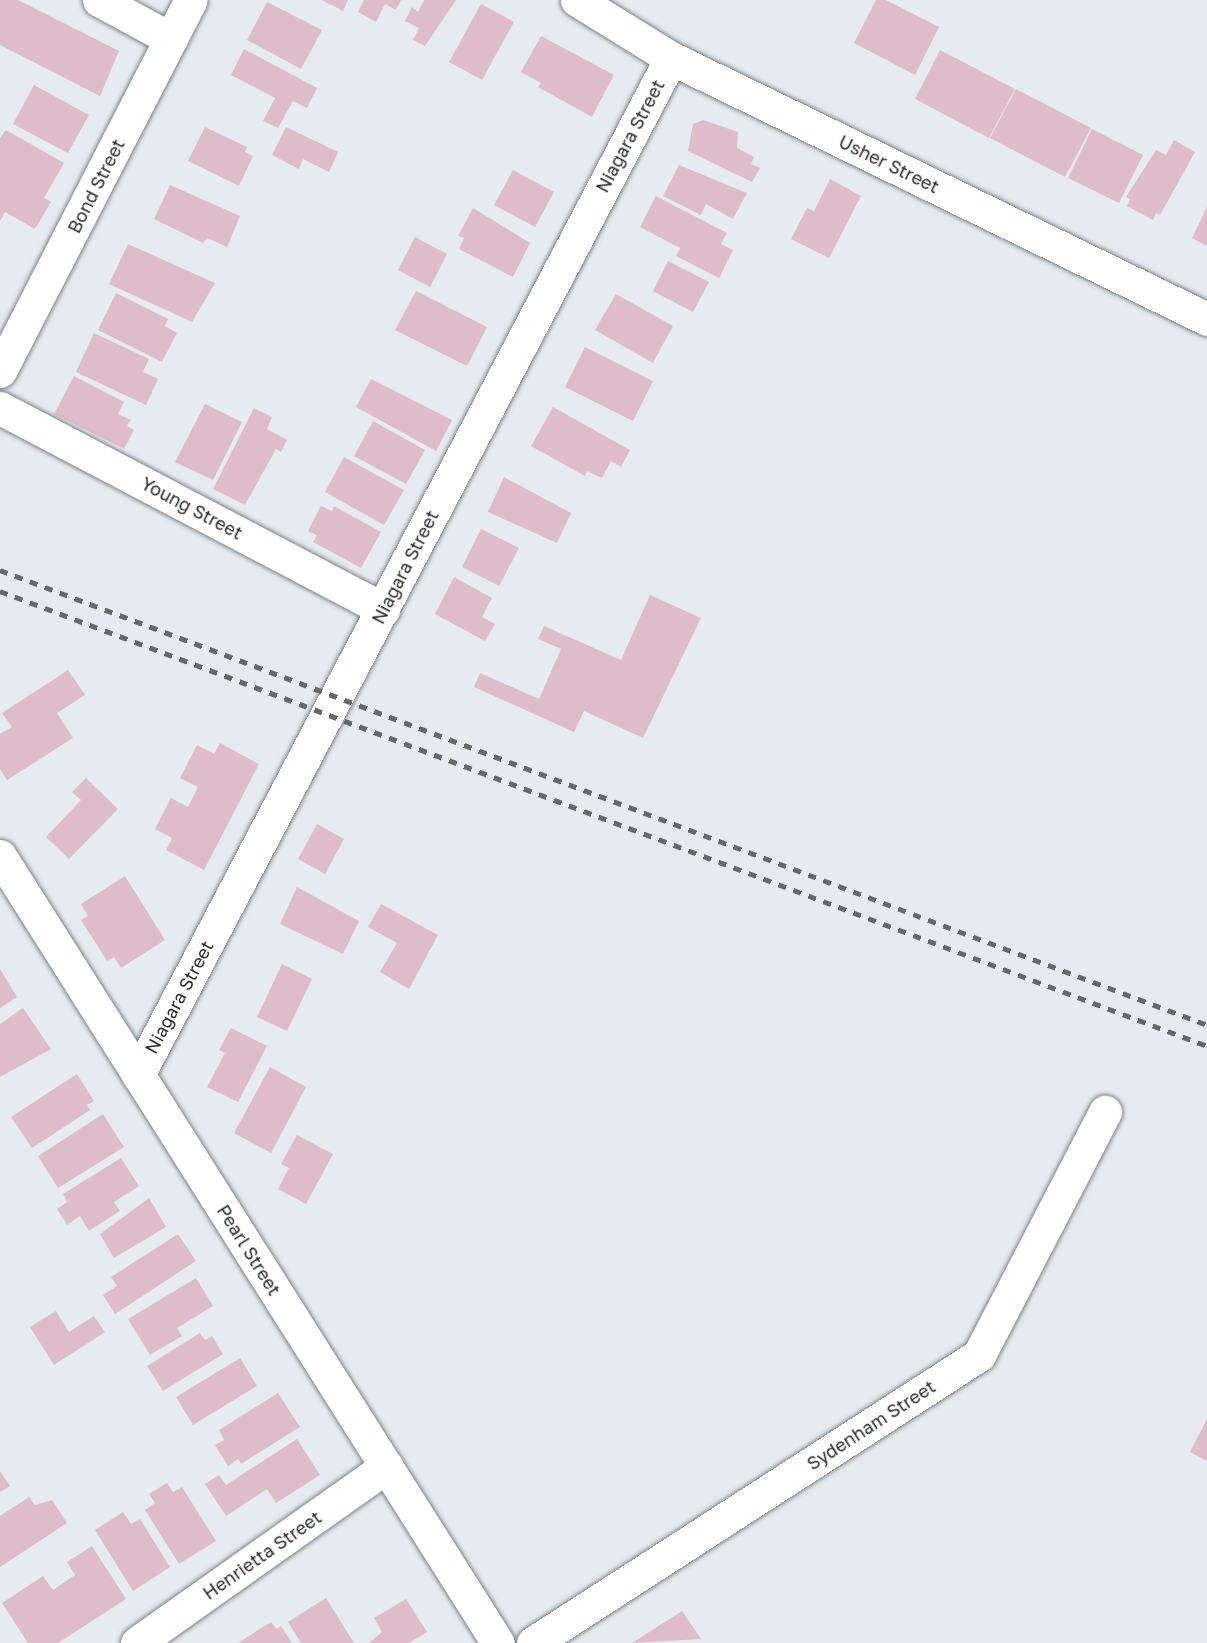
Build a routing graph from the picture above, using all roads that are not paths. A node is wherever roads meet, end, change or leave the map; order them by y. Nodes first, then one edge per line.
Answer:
1 (99, 0) edge
2 (191, 0) edge
3 (577, 0) edge
4 (171, 39) junction
5 (671, 58) junction
6 (1207, 319) edge
7 (0, 371) edge
8 (0, 408) edge
9 (383, 609) junction
10 (0, 856) edge
11 (138, 1075) junction
12 (1105, 1112) dead end
13 (387, 1466) junction
14 (137, 1643) edge
15 (498, 1643) edge
16 (533, 1643) edge

1 - 4 street
2 - 4 street, Bond Street
3 - 5 street, Usher Street
4 - 7 street, Bond Street
5 - 6 street, Usher Street
5 - 9 street, Niagara Street
8 - 9 street, Young Street
9 - 11 street, Niagara Street
10 - 11 street, Pearl Street
11 - 13 street, Pearl Street
12 - 16 street, Sydenham Street
13 - 14 street, Henrietta Street
13 - 15 street, Pearl Street

